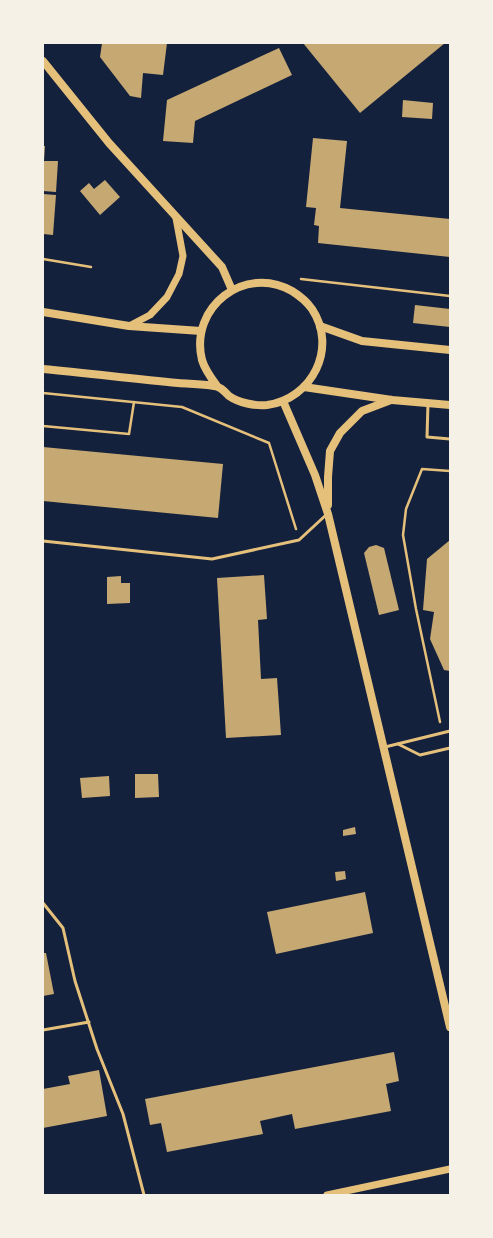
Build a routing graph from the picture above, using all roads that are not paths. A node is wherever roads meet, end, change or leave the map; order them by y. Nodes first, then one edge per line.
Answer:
1 (43, 61) edge
2 (176, 218) junction
3 (232, 290) junction
4 (43, 312) edge
5 (130, 326) junction
6 (320, 326) junction
7 (201, 331) junction
8 (450, 350) edge
9 (43, 368) edge
10 (217, 386) junction
11 (304, 387) junction
12 (392, 400) junction
13 (284, 401) junction
14 (428, 403) junction
15 (450, 405) edge
16 (450, 439) edge
17 (328, 514) junction
18 (43, 541) edge
19 (450, 731) edge
20 (398, 744) junction
21 (383, 747) junction
22 (450, 748) edge
23 (43, 903) edge
24 (88, 1022) junction
25 (450, 1028) edge
26 (43, 1030) edge
27 (450, 1169) edge
28 (144, 1195) edge
29 (327, 1195) edge

1 - 2 main road
2 - 3 main road
2 - 5 street
3 - 6 main road
3 - 7 main road
4 - 5 main road
5 - 7 main road
6 - 8 main road
6 - 11 main road
7 - 10 main road
9 - 10 main road
10 - 13 main road
11 - 12 main road
11 - 13 main road
12 - 14 main road
12 - 17 main road
13 - 17 main road
14 - 15 main road
14 - 16 lane
17 - 18 lane
17 - 21 main road
19 - 20 lane
20 - 21 lane
20 - 22 lane
21 - 25 main road
23 - 24 lane
24 - 26 lane
24 - 28 lane
27 - 29 street

